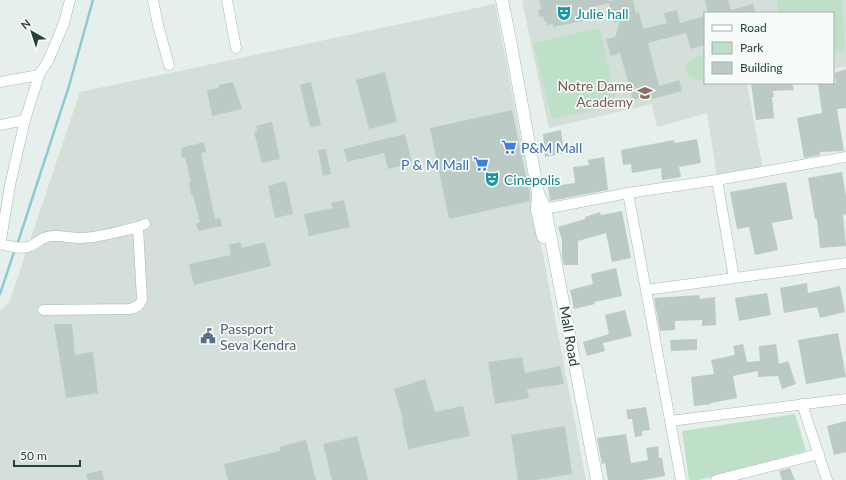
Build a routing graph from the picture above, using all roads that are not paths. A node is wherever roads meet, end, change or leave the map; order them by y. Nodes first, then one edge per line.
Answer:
1 (70, 0) edge
2 (153, 0) edge
3 (227, 0) edge
4 (502, 0) edge
5 (236, 48) dead end
6 (169, 65) dead end
7 (39, 75) junction
8 (0, 82) edge
9 (25, 120) junction
10 (0, 125) edge
11 (846, 157) edge
12 (717, 180) junction
13 (628, 193) junction
14 (541, 209) junction
15 (3, 245) edge
16 (846, 263) edge
17 (734, 278) junction
18 (646, 290) junction
19 (43, 310) dead end
20 (570, 358) junction
21 (846, 399) edge
22 (802, 404) junction
23 (670, 421) junction
24 (819, 454) junction
25 (589, 480) edge
26 (597, 480) edge
27 (681, 480) edge
28 (716, 480) edge
29 (827, 480) edge

1 - 7 street
2 - 6 street
3 - 5 street
4 - 14 street, Mall Road
7 - 8 street
7 - 9 street
9 - 10 street
9 - 15 street
11 - 12 street
12 - 13 street
12 - 17 street
13 - 14 street
13 - 18 street
14 - 20 street, Mall Road
15 - 19 street
16 - 17 street
17 - 18 street
18 - 23 street
20 - 25 street
20 - 26 street, Mall Road
21 - 22 street
22 - 23 street
22 - 24 street
23 - 27 street
24 - 28 street
24 - 29 street

